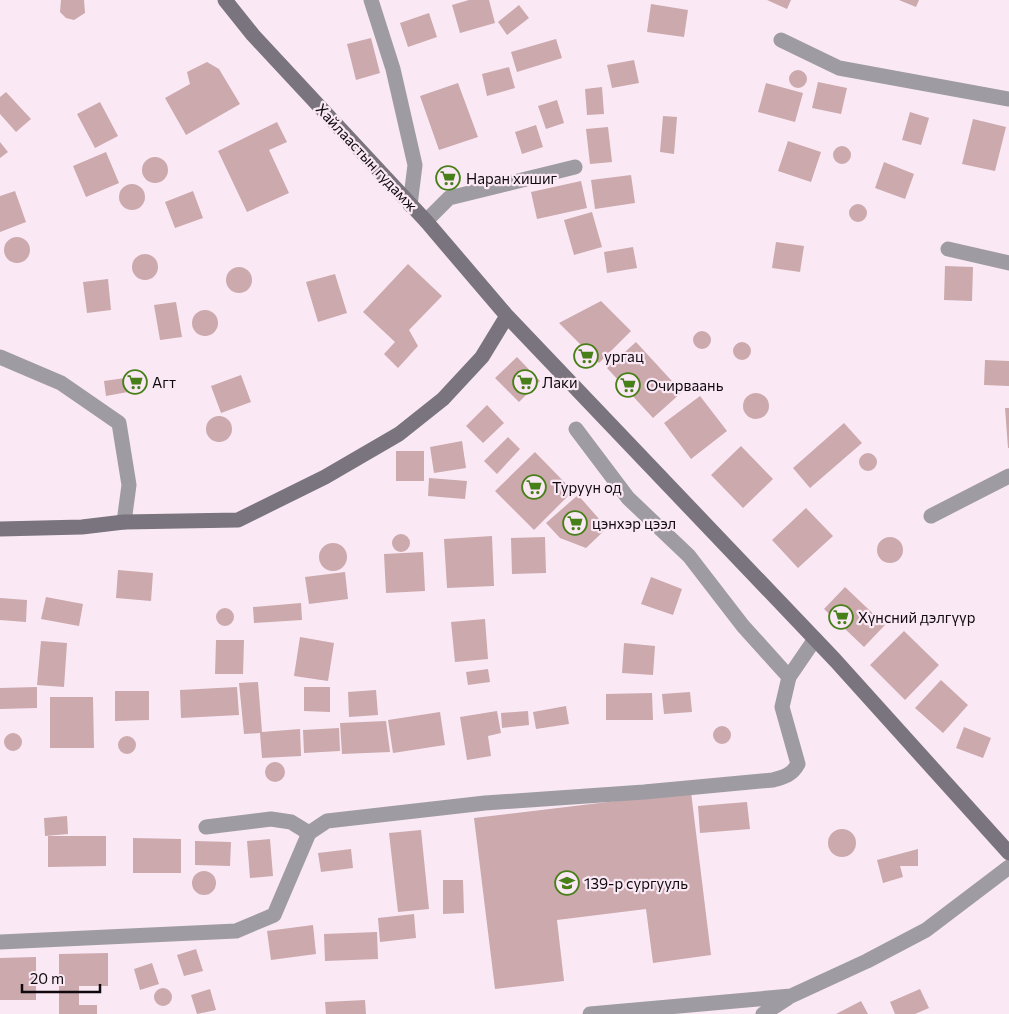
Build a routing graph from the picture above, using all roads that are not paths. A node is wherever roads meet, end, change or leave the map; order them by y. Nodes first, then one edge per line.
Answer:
1 (225, 0) edge
2 (370, 0) edge
3 (781, 40) dead end
4 (1009, 100) edge
5 (575, 167) dead end
6 (410, 205) junction
7 (426, 221) junction
8 (948, 249) dead end
9 (1009, 263) edge
10 (507, 316) junction
11 (0, 356) edge
12 (576, 429) dead end
13 (1009, 476) edge
14 (931, 516) dead end
15 (124, 522) junction
16 (0, 529) edge
17 (815, 639) junction
18 (789, 677) junction
19 (206, 827) dead end
20 (309, 833) junction
21 (1009, 853) edge
22 (1009, 867) edge
23 (0, 942) edge
24 (791, 996) junction
25 (590, 1014) edge
26 (763, 1014) edge

1 - 6 main road, Хайлаастын гудамж
2 - 6 street
3 - 4 street
5 - 7 street
6 - 7 main road, Хайлаастын гудамж
7 - 10 main road, Хайлаастын гудамж
8 - 9 street
10 - 15 main road
10 - 17 main road, Хайлаастын гудамж
11 - 15 street
12 - 18 street
13 - 14 street
15 - 16 main road
17 - 18 street
17 - 21 main road, Хайлаастын гудамж
18 - 20 street
19 - 20 street
20 - 23 street
22 - 24 street
24 - 25 street
24 - 26 street

